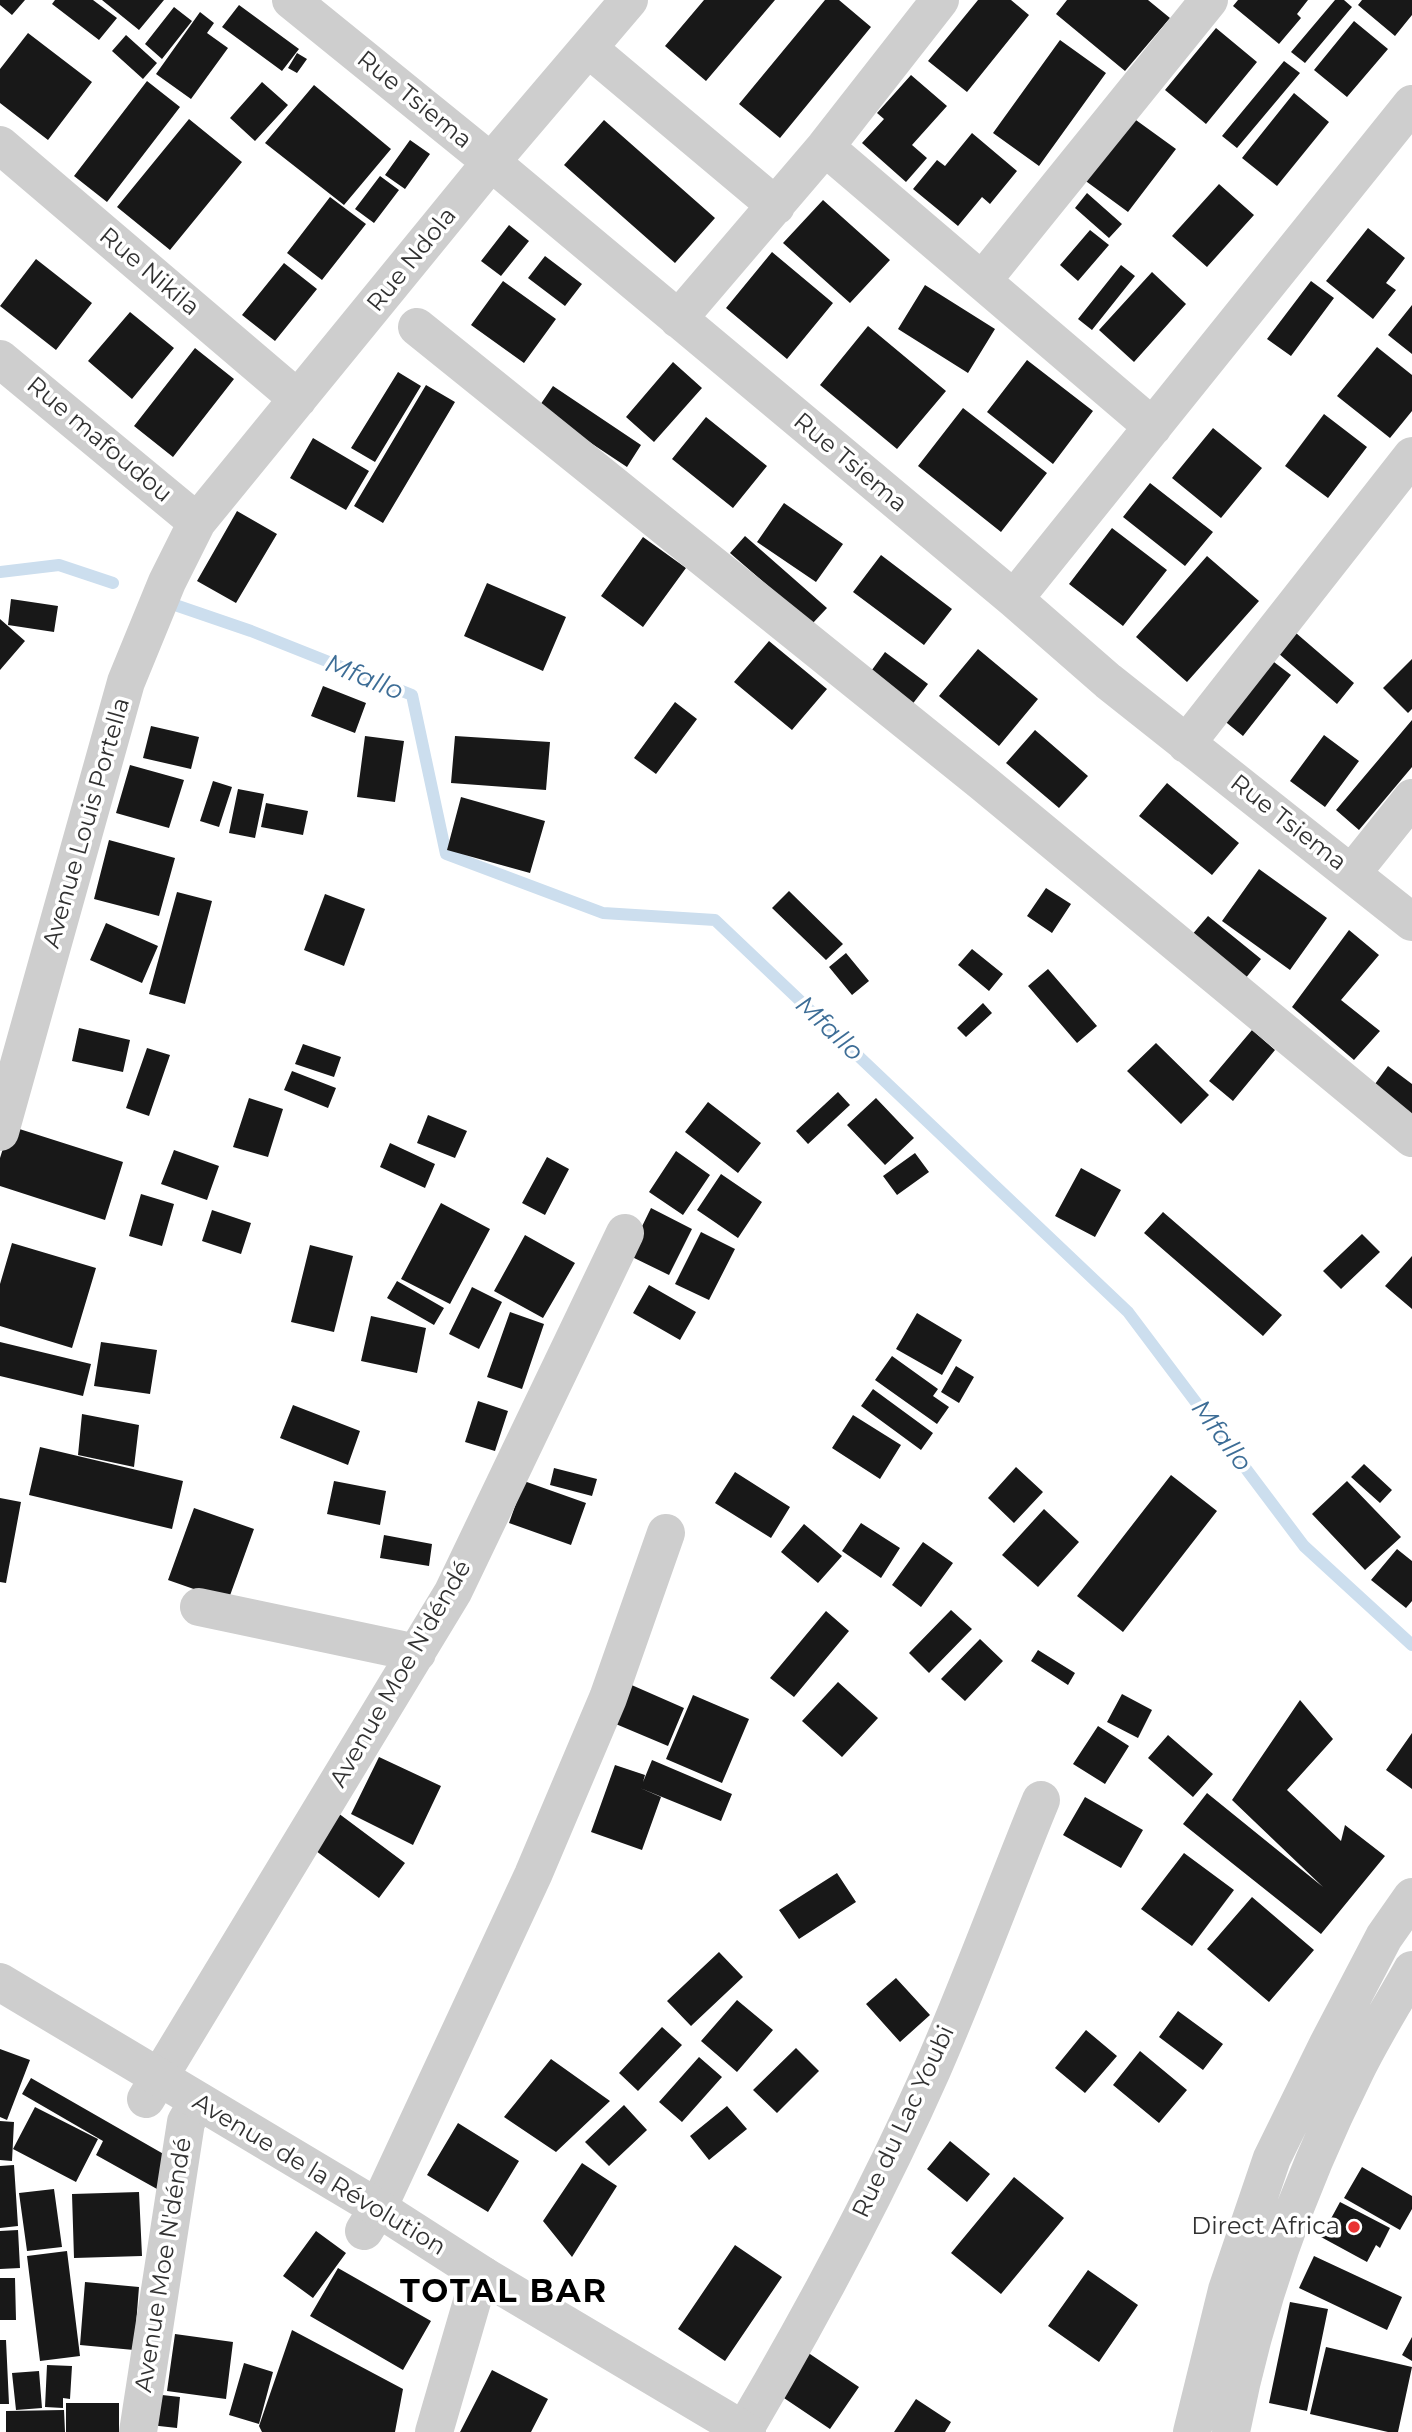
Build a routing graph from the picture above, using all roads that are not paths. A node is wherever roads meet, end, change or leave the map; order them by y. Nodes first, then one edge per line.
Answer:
1 (291, 0) edge
2 (629, 0) edge
3 (940, 0) edge
4 (1209, 0) edge
5 (589, 49) junction
6 (1410, 110) edge
7 (0, 145) edge
8 (825, 147) junction
9 (491, 162) junction
10 (776, 206) junction
11 (982, 281) junction
12 (678, 319) junction
13 (417, 327) dead end
14 (0, 359) edge
15 (298, 398) junction
16 (1153, 427) junction
17 (1412, 456) edge
18 (197, 522) junction
19 (1014, 599) junction
20 (1186, 744) junction
21 (1412, 798) edge
22 (1352, 873) junction
23 (1412, 922) edge
24 (0, 1132) edge
25 (1412, 1138) edge
26 (625, 1233) dead end
27 (666, 1533) dead end
28 (200, 1607) dead end
29 (417, 1653) junction
30 (1041, 1800) dead end
31 (1412, 1898) edge
32 (1412, 1970) edge
33 (0, 1982) edge
34 (0, 2011) edge
35 (153, 2089) junction
36 (192, 2112) junction
37 (371, 2220) junction
38 (479, 2287) junction
39 (744, 2431) edge
40 (138, 2432) edge
41 (434, 2432) edge
42 (697, 2432) edge
43 (1192, 2432) edge
44 (1231, 2432) edge

1 - 9 street, Rue Tsiema
2 - 5 street, Rue Ndola
3 - 8 street
4 - 11 street
5 - 9 street, Rue Ndola
5 - 10 street
6 - 16 street
7 - 15 street, Rue Nikila
8 - 10 street
8 - 11 street
9 - 12 street, Rue Tsiema
9 - 15 street, Rue Ndola
10 - 12 street
11 - 16 street
12 - 19 street, Rue Tsiema
13 - 25 street
14 - 18 street, Rue mafoudou
15 - 18 street, Rue Ndola
16 - 19 street
17 - 20 street
18 - 24 street, Avenue Louis Portella
19 - 20 street, Rue Tsiema
20 - 22 street, Rue Tsiema
21 - 22 street
22 - 23 street, Rue Tsiema
26 - 29 street, Avenue Moe N'déndé
27 - 37 street
28 - 29 street
29 - 35 street, Avenue Moe N'déndé
30 - 39 street, Rue du Lac Youbi
31 - 43 street
32 - 44 street
33 - 35 street, Avenue de la Révolution
34 - 35 street, Avenue de la Révolution
35 - 36 street, Avenue de la Révolution
36 - 37 street, Avenue de la Révolution
36 - 40 street, Avenue Moe N'déndé
37 - 38 street, Avenue de la Révolution
38 - 39 street, Avenue de la Révolution
38 - 41 street
38 - 42 street, Avenue de la Révolution

